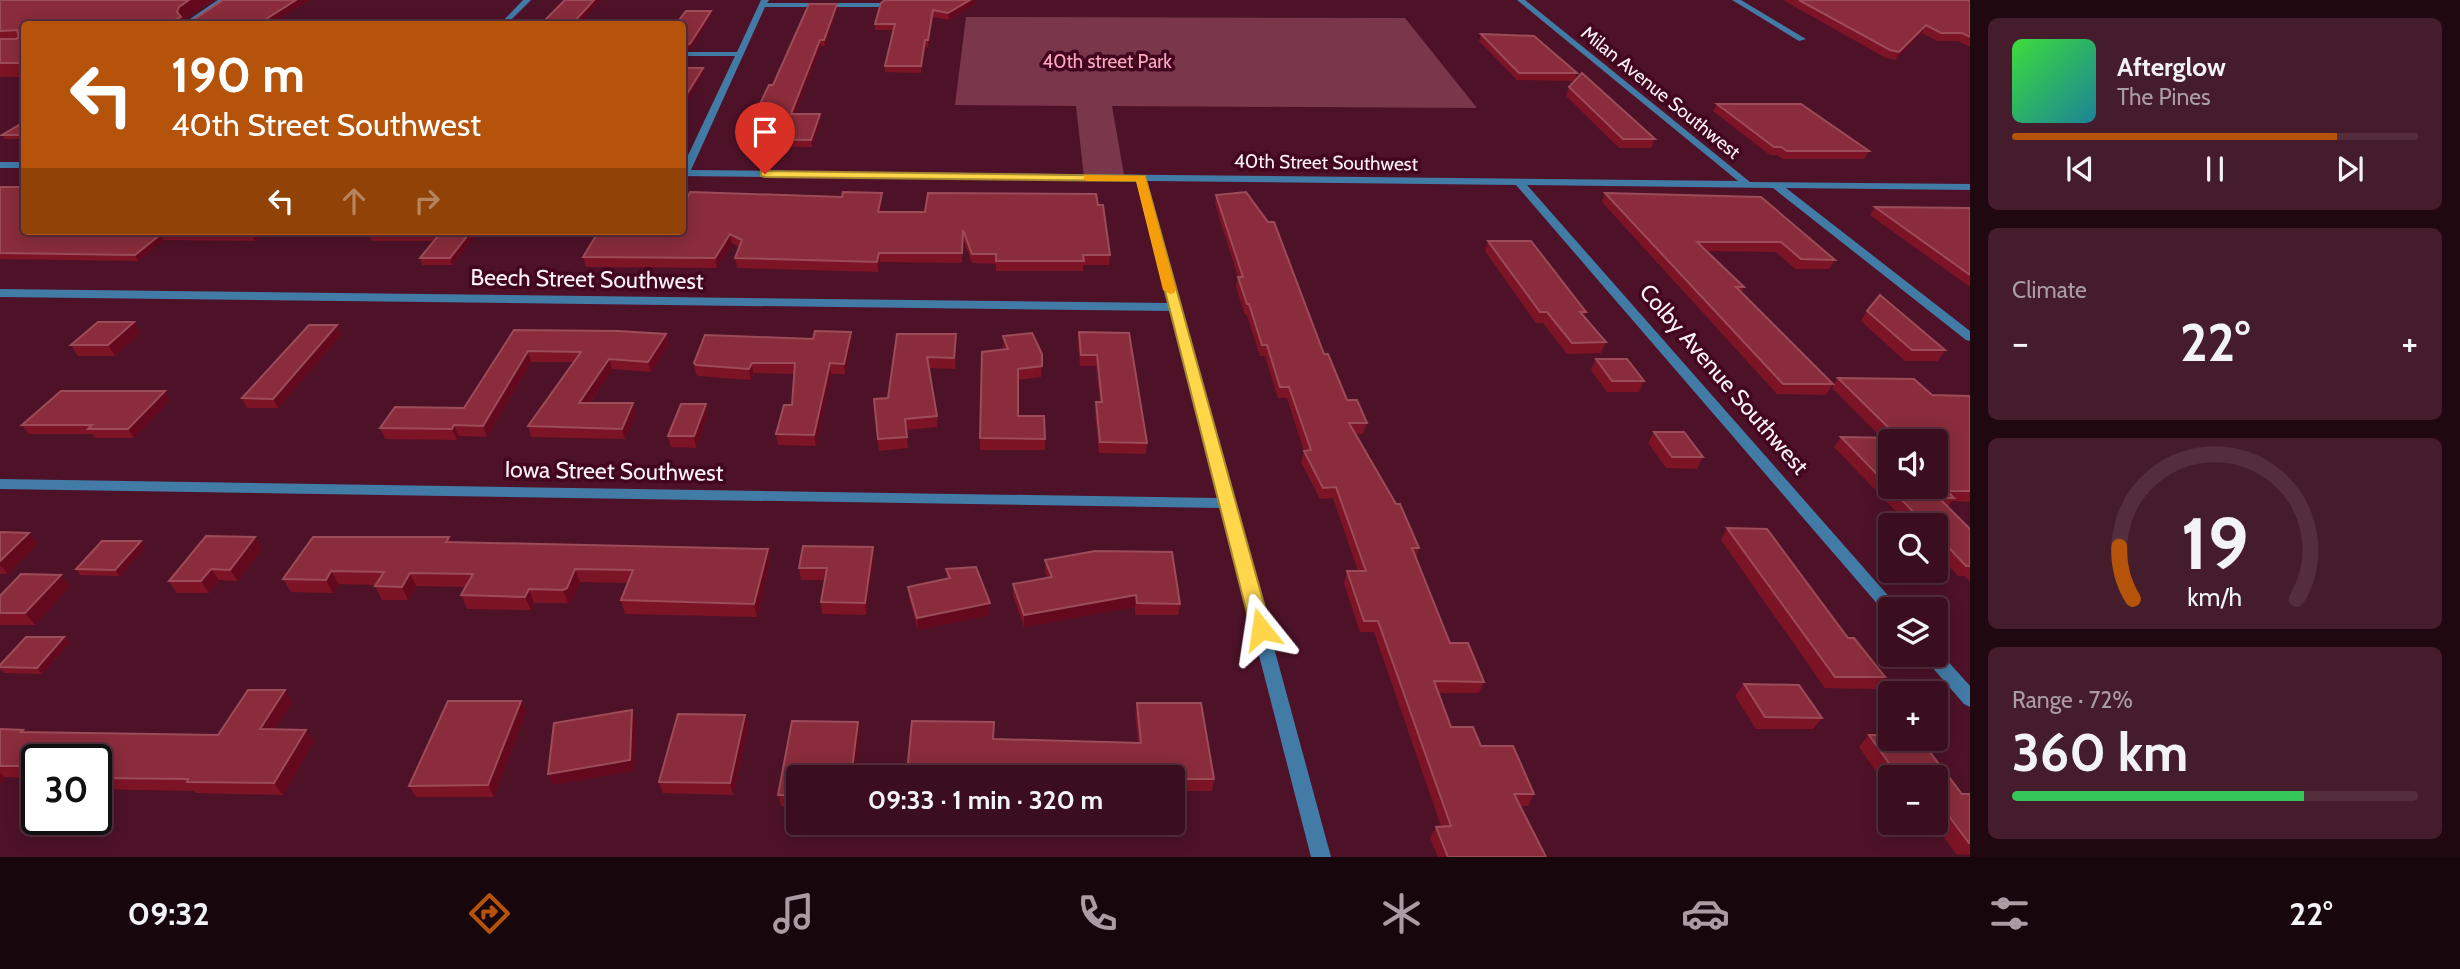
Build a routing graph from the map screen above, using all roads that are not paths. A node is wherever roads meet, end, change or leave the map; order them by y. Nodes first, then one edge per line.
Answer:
1 (223, 0) edge
2 (527, 0) edge
3 (1521, 0) edge
4 (1736, 0) edge
5 (764, 2) edge
6 (879, 5) edge
7 (192, 21) edge
8 (506, 21) edge
9 (1802, 38) dead end
10 (686, 54) edge
11 (741, 54) junction
12 (0, 165) edge
13 (21, 165) edge
14 (686, 169) edge
15 (686, 173) edge
16 (1141, 178) junction
17 (1519, 182) junction
18 (1747, 184) junction
19 (1776, 185) junction
20 (1970, 187) edge
21 (0, 293) edge
22 (1174, 307) junction
23 (1970, 337) edge
24 (0, 484) edge
25 (1228, 503) junction
26 (1882, 597) edge
27 (1942, 667) edge
28 (1970, 699) edge
29 (1321, 857) edge

1 - 7 lane
2 - 8 street
3 - 18 street, Milan Avenue Southwest
4 - 9 street
5 - 6 street
5 - 11 street
10 - 11 street
11 - 14 street
12 - 13 street
15 - 16 street, 40th Street Southwest
16 - 17 street, 40th Street Southwest
16 - 22 street
17 - 18 street, 40th Street Southwest
17 - 26 street, Colby Avenue Southwest
18 - 19 street, 40th Street Southwest
19 - 20 street, 40th Street Southwest
19 - 23 street
21 - 22 street, Beech Street Southwest
22 - 25 street
24 - 25 street, Iowa Street Southwest
25 - 29 street
27 - 28 street

